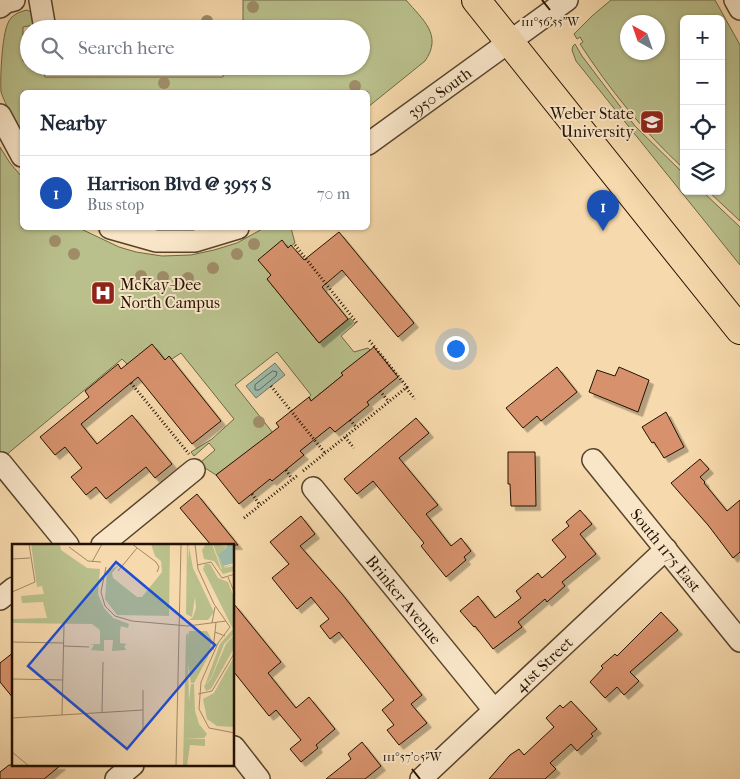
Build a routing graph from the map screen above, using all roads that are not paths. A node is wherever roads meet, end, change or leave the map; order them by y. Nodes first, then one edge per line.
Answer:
1 (14, 0) edge
2 (40, 0) edge
3 (476, 0) edge
4 (567, 0) edge
5 (735, 0) edge
6 (0, 7) edge
7 (740, 9) edge
8 (43, 20) edge
9 (510, 42) junction
10 (0, 115) edge
11 (370, 143) edge
12 (20, 152) edge
13 (117, 230) edge
14 (233, 230) edge
15 (740, 330) edge
16 (593, 460) dead end
17 (1, 463) edge
18 (192, 463) road end
19 (313, 488) dead end
20 (67, 544) edge
21 (103, 544) edge
22 (666, 549) junction
23 (12, 590) edge
24 (0, 600) edge
25 (740, 641) edge
26 (494, 710) junction
27 (235, 748) edge
28 (132, 766) edge
29 (116, 779) edge
30 (259, 779) edge
31 (421, 779) edge

1 - 6 street
2 - 8 street
3 - 9 main road
4 - 9 street, 3950 South
5 - 7 street
9 - 11 street, 3950 South
9 - 15 main road
10 - 12 street
13 - 14 street
16 - 22 street, South 1175 East
17 - 20 street
18 - 21 street
19 - 26 street, Brinker Avenue
22 - 25 street, South 1175 East
22 - 26 street, 41st Street
23 - 24 street
26 - 31 street, 41st Street
27 - 30 street
28 - 29 street

